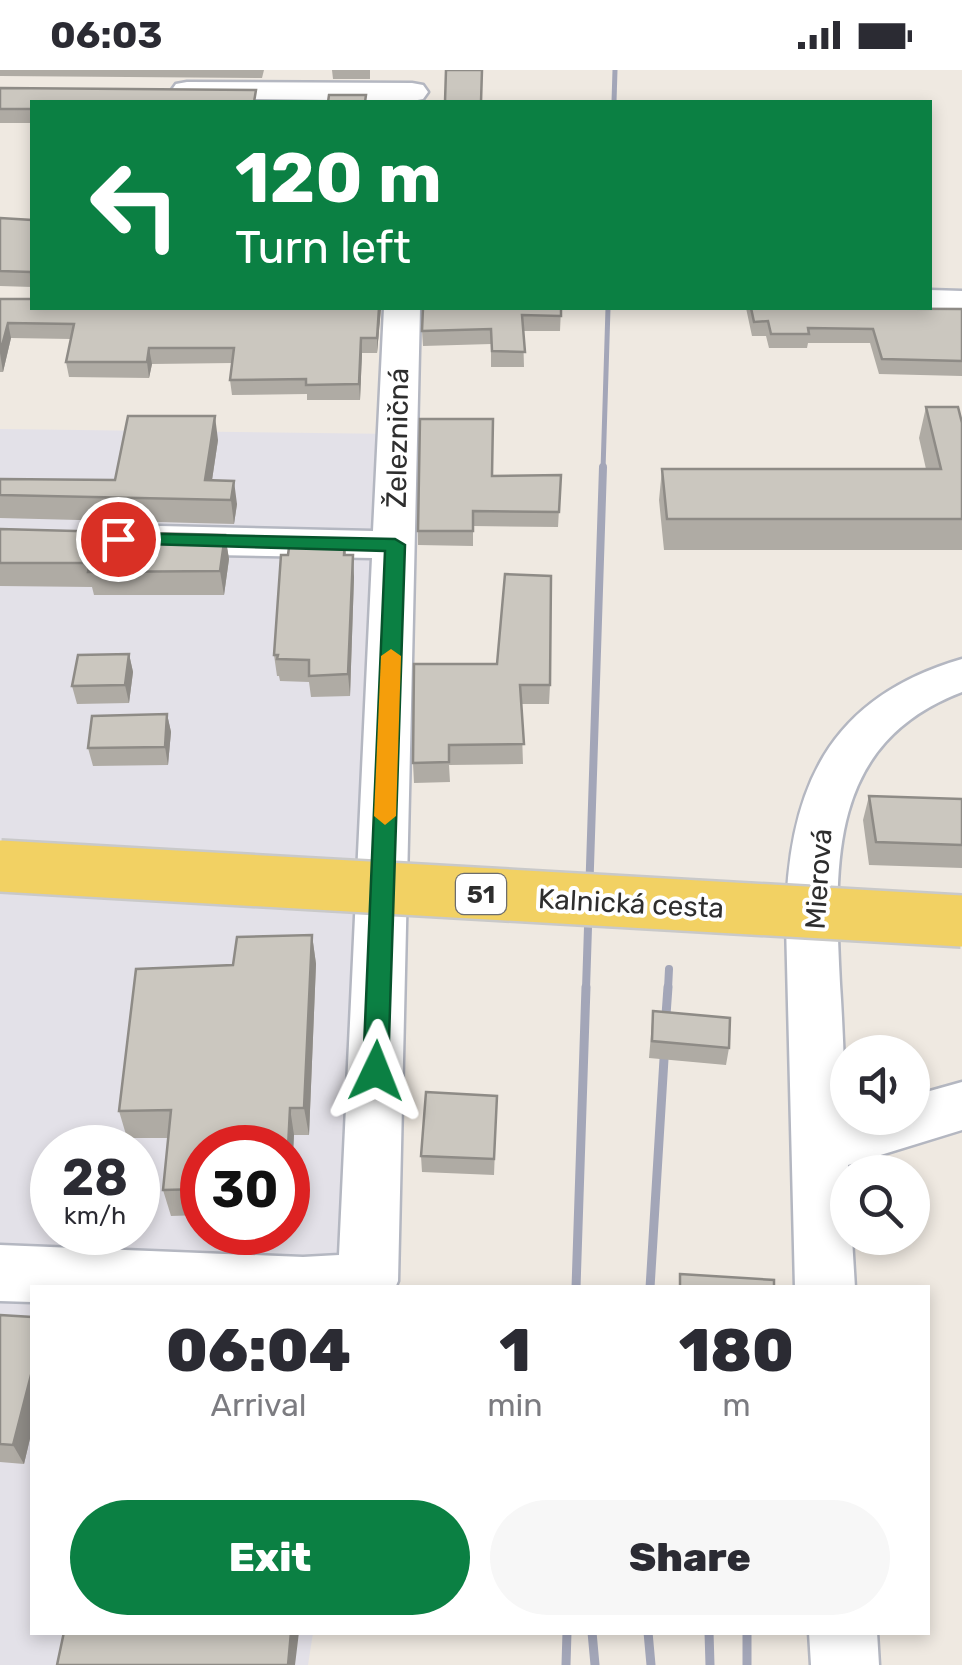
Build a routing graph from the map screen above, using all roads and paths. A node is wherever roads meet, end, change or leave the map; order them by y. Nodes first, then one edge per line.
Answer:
1 (413, 88) edge
2 (157, 90) edge
3 (932, 301) edge
4 (962, 302) edge
5 (402, 310) edge
6 (118, 539) edge
7 (395, 545) junction
8 (962, 676) edge
9 (0, 866) edge
10 (962, 922) edge
11 (962, 1106) edge
12 (818, 1152) junction
13 (0, 1273) edge
14 (826, 1285) edge
15 (843, 1635) edge
16 (845, 1665) edge

1 - 2 street
3 - 4 street
5 - 7 street, Železničná
6 - 7 street
7 - 13 street, Železničná
8 - 12 street, Mierová
9 - 10 main road, Kalnická cesta / 51, bridge
11 - 12 street
12 - 14 street, Mierová
15 - 16 street

